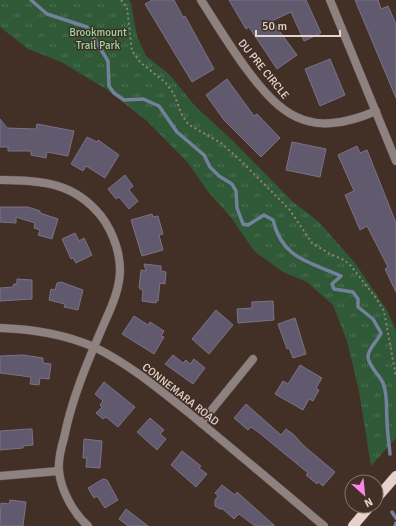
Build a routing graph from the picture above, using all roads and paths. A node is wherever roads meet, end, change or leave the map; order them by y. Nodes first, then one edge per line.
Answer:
1 (121, 0) edge
2 (201, 0) edge
3 (330, 0) edge
4 (376, 111) junction
5 (396, 161) edge
6 (0, 180) edge
7 (0, 328) edge
8 (94, 347) junction
9 (253, 359) dead end
10 (396, 377) edge
11 (201, 423) junction
12 (59, 470) junction
13 (0, 476) edge
14 (396, 476) edge
15 (384, 490) edge
16 (363, 514) edge
17 (88, 526) edge
18 (324, 526) edge
19 (353, 526) edge

1 - 10 path
2 - 4 street, DU PRE CIRCLE
3 - 4 street
4 - 5 street
6 - 8 street
7 - 8 street, CONNEMARA ROAD
8 - 11 street, CONNEMARA ROAD
8 - 12 street
9 - 11 street
11 - 18 street, CONNEMARA ROAD
12 - 13 street
12 - 17 street
14 - 15 main road
16 - 19 main road

